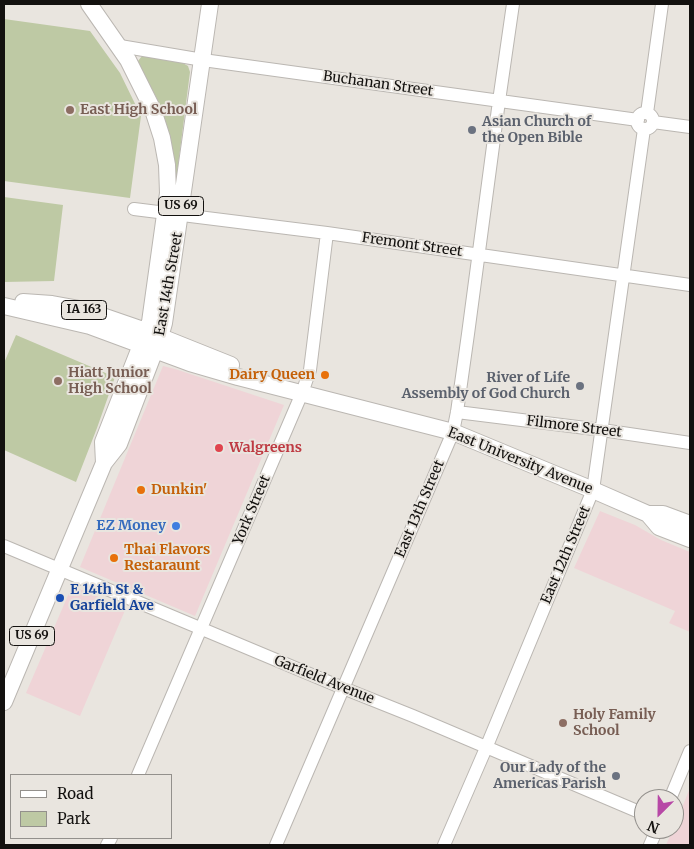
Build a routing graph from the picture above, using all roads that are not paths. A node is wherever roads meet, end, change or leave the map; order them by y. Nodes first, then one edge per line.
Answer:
1 (89, 4) edge
2 (210, 4) edge
3 (513, 4) edge
4 (662, 4) edge
5 (120, 46) junction
6 (203, 60) junction
7 (499, 101) junction
8 (645, 121) junction
9 (690, 127) edge
10 (134, 209) dead end
11 (173, 214) junction
12 (327, 234) junction
13 (479, 255) junction
14 (624, 275) junction
15 (690, 285) edge
16 (4, 300) edge
17 (4, 306) edge
18 (150, 340) junction
19 (302, 393) junction
20 (457, 412) junction
21 (602, 430) junction
22 (453, 432) junction
23 (690, 443) edge
24 (593, 490) junction
25 (648, 514) junction
26 (690, 524) edge
27 (690, 539) edge
28 (4, 546) edge
29 (59, 569) junction
30 (201, 629) junction
31 (343, 688) junction
32 (4, 702) edge
33 (486, 748) junction
34 (690, 751) edge
35 (138, 774) edge
36 (674, 789) edge
37 (634, 810) edge
38 (276, 845) edge
39 (444, 845) edge

1 - 5 main road, US 69
2 - 6 main road, East 14th Street / US 69
3 - 7 street, East 13th Street
4 - 8 street, East 12th Street
5 - 6 street, Buchanan Street
5 - 11 main road, US 69
6 - 7 street, Buchanan Street
6 - 11 main road, East 14th Street / US 69
7 - 8 street, Buchanan Street
7 - 13 street, East 13th Street
8 - 9 street, Buchanan Street
8 - 14 street, East 12th Street
10 - 11 street, Fremont Street
11 - 12 street, Fremont Street
11 - 18 main road, East 14th Street / US 69
12 - 13 street, Fremont Street
12 - 19 street, York Street
13 - 14 street, Fremont Street
13 - 20 street, East 13th Street
14 - 15 street, Fremont Street
14 - 21 street, East 12th Street
16 - 18 main road, East University Avenue / IA 163
17 - 18 main road, East University Avenue / IA 163
18 - 19 main road, East University Avenue
18 - 29 main road, East 14th Street / US 69
19 - 22 main road, East University Avenue
19 - 30 street, York Street
20 - 21 street, Filmore Street
20 - 22 street, East 13th Street
21 - 23 street, Filmore Street
21 - 24 street, East 12th Street
22 - 24 main road, East University Avenue
22 - 31 street, East 13th Street
24 - 25 main road, East University Avenue
24 - 33 street, East 12th Street
25 - 26 main road, East University Avenue
25 - 27 main road, East University Avenue
28 - 29 street, Garfield Avenue
29 - 30 street, Garfield Avenue
29 - 32 main road, East 14th Street / US 69
30 - 31 street, Garfield Avenue
30 - 35 street, York Street
31 - 33 street, Garfield Avenue
31 - 38 street, East 13th Street
33 - 37 street, Garfield Avenue
33 - 39 street, East 12th Street
34 - 36 street

